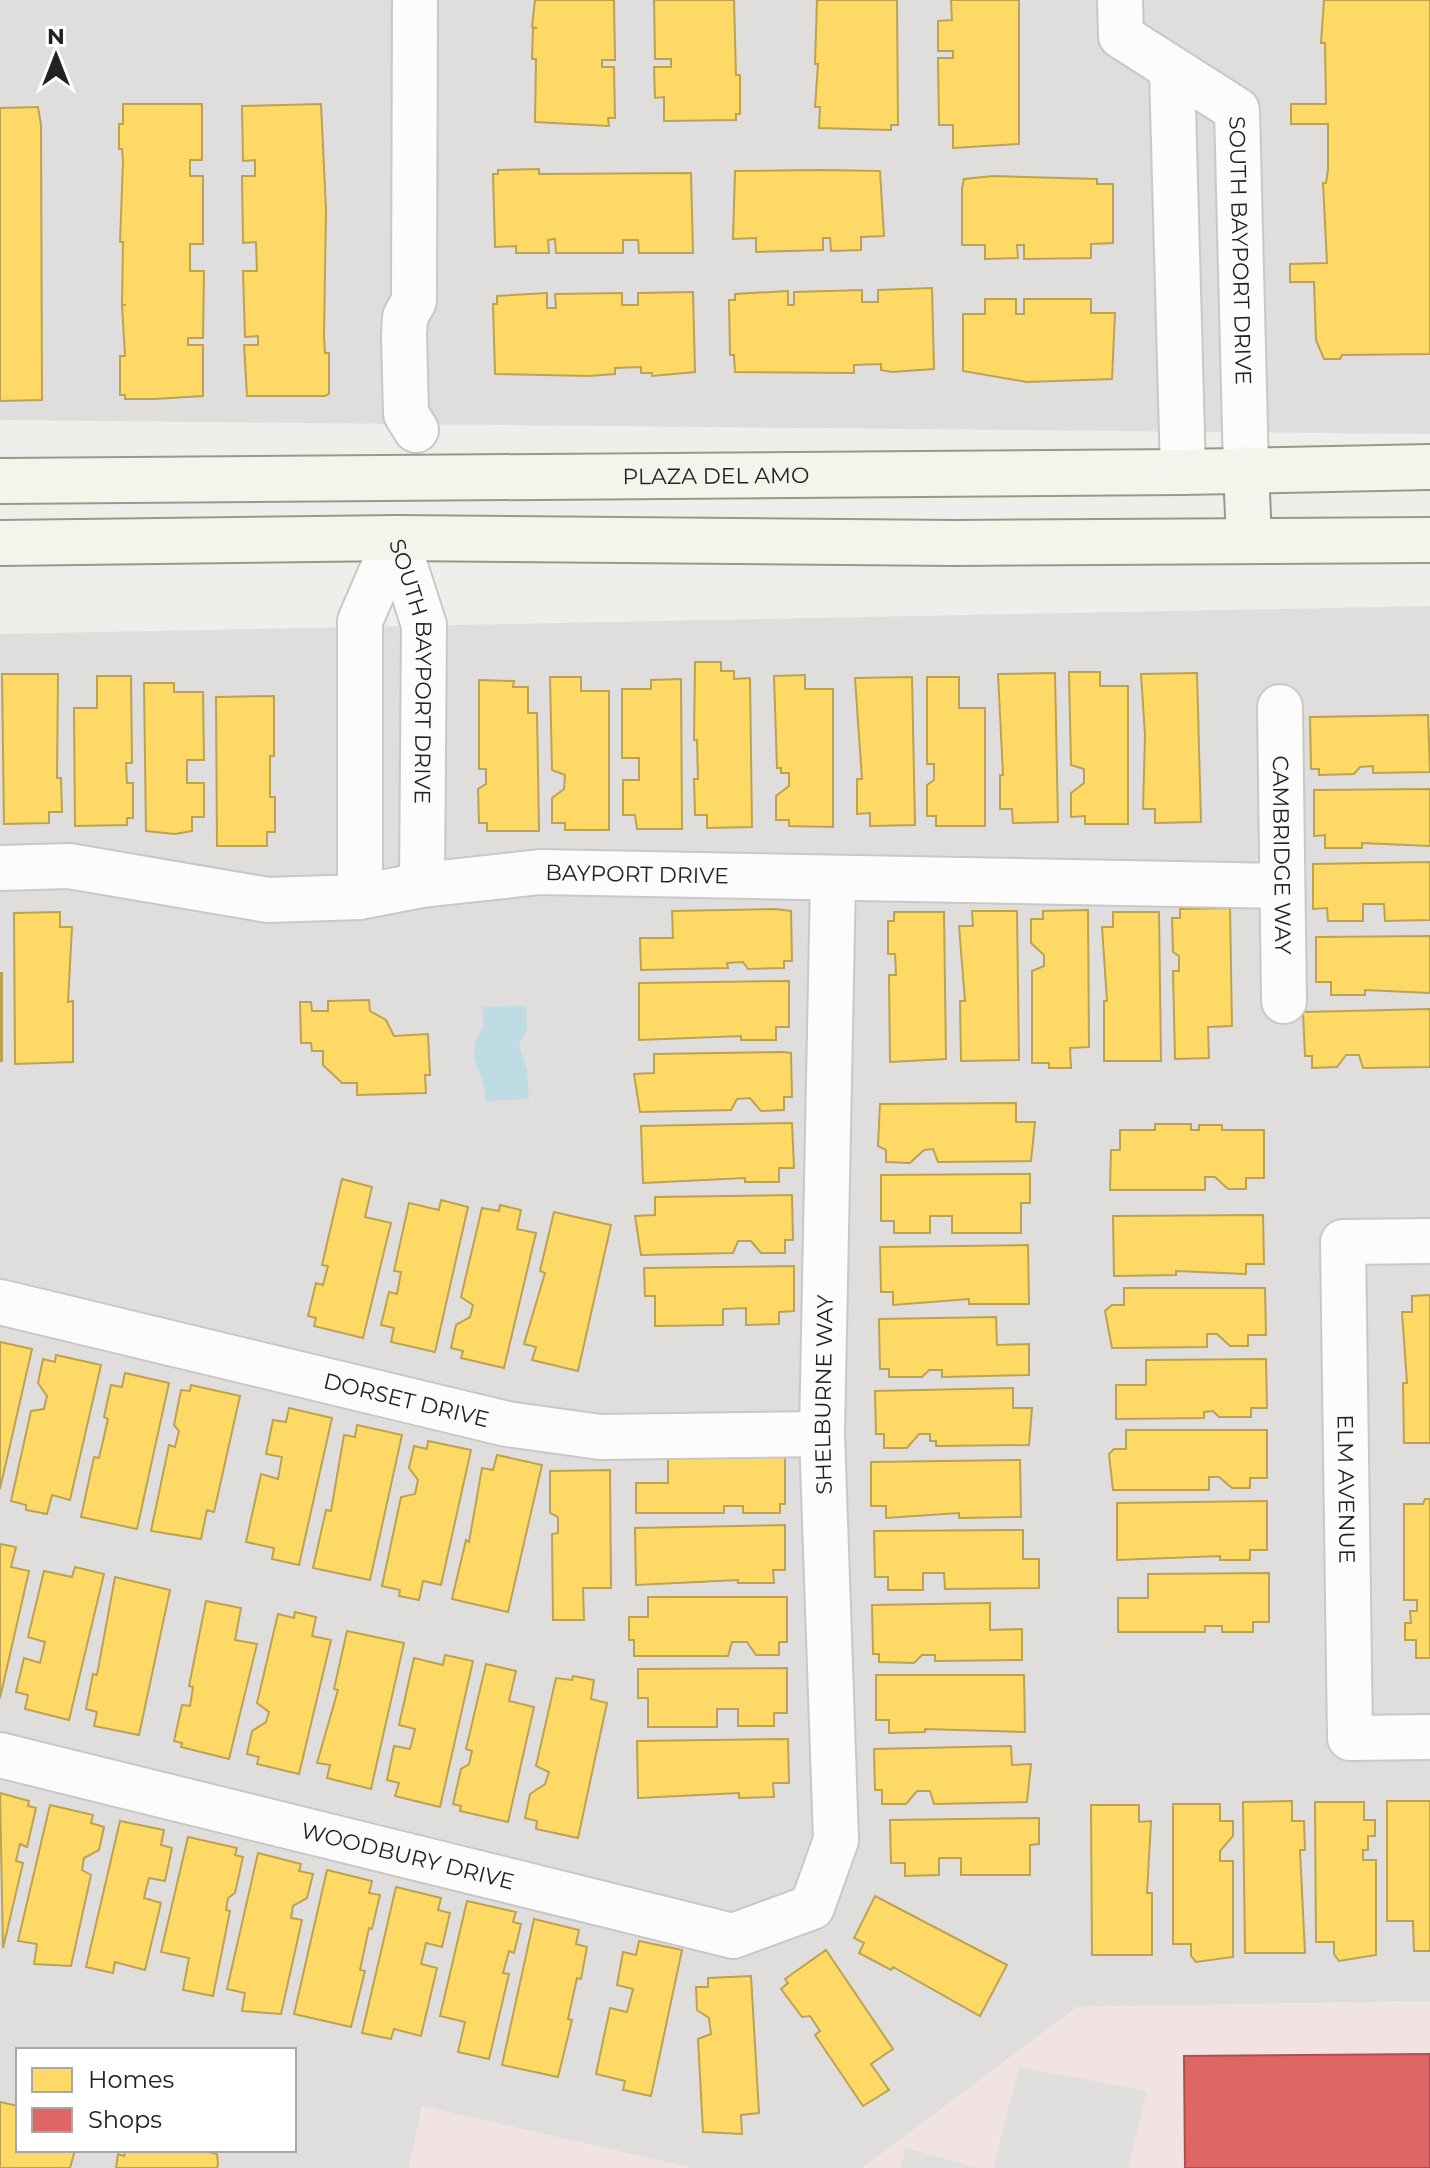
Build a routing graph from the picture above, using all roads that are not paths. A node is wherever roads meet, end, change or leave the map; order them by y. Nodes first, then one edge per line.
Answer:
1 (415, 0) edge
2 (1120, 0) edge
3 (1172, 70) junction
4 (1430, 467) edge
5 (1246, 469) junction
6 (1183, 472) junction
7 (417, 477) junction
8 (0, 481) edge
9 (408, 538) junction
10 (1249, 540) junction
11 (1430, 540) edge
12 (0, 543) edge
13 (1280, 707) dead end
14 (361, 755) junction
15 (423, 758) junction
16 (0, 868) edge
17 (833, 878) junction
18 (422, 885) junction
19 (1280, 886) junction
20 (360, 897) junction
21 (1284, 1001) dead end
22 (1430, 1241) edge
23 (0, 1302) edge
24 (822, 1434) junction
25 (1430, 1737) edge
26 (0, 1755) edge
27 (812, 1907) joint

1 - 7 street
2 - 3 street, SOUTH BAYPORT DRIVE
3 - 5 street, SOUTH BAYPORT DRIVE
3 - 6 street
4 - 5 main road, PLAZA DEL AMO
5 - 6 main road, PLAZA DEL AMO
5 - 10 main road
6 - 7 main road, PLAZA DEL AMO
7 - 8 main road, PLAZA DEL AMO
7 - 9 main road
9 - 10 main road
9 - 12 main road
9 - 14 street, SOUTH BAYPORT DRIVE
9 - 15 street, SOUTH BAYPORT DRIVE
10 - 11 main road
13 - 19 street, CAMBRIDGE WAY
14 - 15 street
14 - 20 street, SOUTH BAYPORT DRIVE
15 - 18 street, SOUTH BAYPORT DRIVE
16 - 20 street, BAYPORT DRIVE
17 - 18 street, BAYPORT DRIVE
17 - 19 street, BAYPORT DRIVE
17 - 24 street, SHELBURNE WAY
18 - 20 street, BAYPORT DRIVE
19 - 21 street, CAMBRIDGE WAY
22 - 25 street, ELM AVENUE
23 - 24 street, DORSET DRIVE
24 - 27 street, SHELBURNE WAY
26 - 27 street, WOODBURY DRIVE

